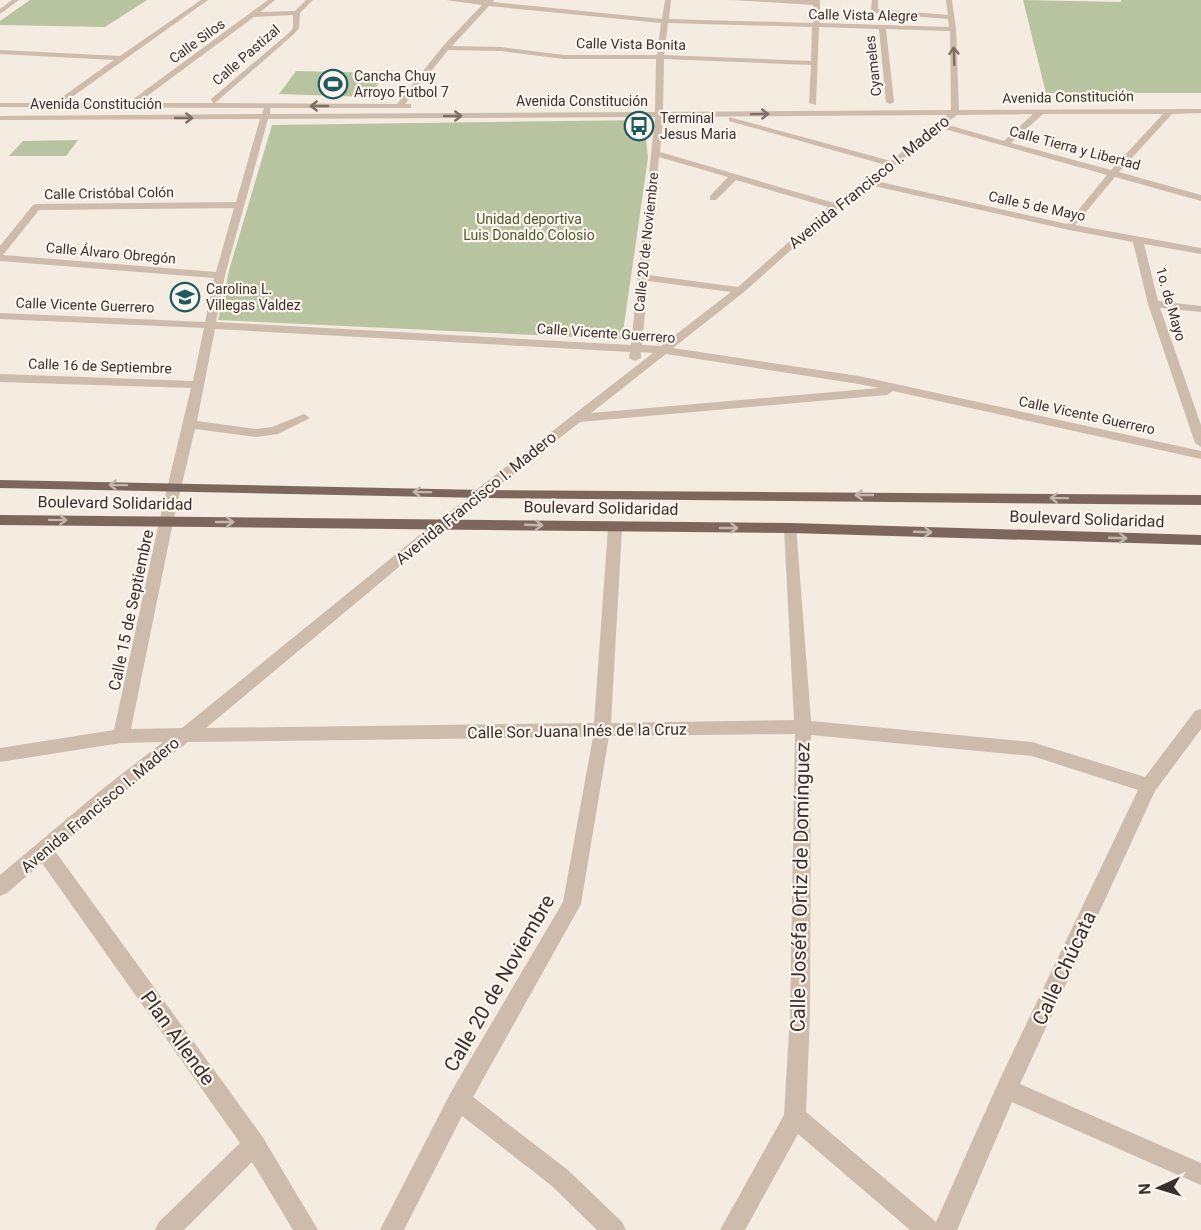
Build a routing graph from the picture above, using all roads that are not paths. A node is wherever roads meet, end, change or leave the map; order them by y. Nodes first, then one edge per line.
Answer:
1 (16, 0) edge
2 (205, 0) edge
3 (272, 0) edge
4 (310, 0) edge
5 (449, 0) edge
6 (556, 0) edge
7 (668, 0) edge
8 (735, 0) edge
9 (875, 0) edge
10 (949, 0) edge
11 (489, 2) edge
12 (817, 2) edge
13 (535, 9) junction
14 (0, 12) edge
15 (297, 13) junction
16 (251, 15) junction
17 (951, 17) junction
18 (664, 21) junction
19 (816, 26) junction
20 (882, 27) junction
21 (953, 28) junction
22 (446, 48) junction
23 (0, 52) edge
24 (660, 57) junction
25 (118, 58) junction
26 (815, 63) junction
27 (62, 100) junction
28 (136, 100) junction
29 (214, 101) junction
30 (1178, 101) dead end
31 (890, 102) junction
32 (901, 102) dead end
33 (945, 102) dead end
34 (967, 102) dead end
35 (1038, 102) dead end
36 (1049, 102) dead end
37 (801, 103) dead end
38 (813, 103) junction
39 (824, 103) dead end
40 (879, 103) dead end
41 (2, 104) edge
42 (646, 104) dead end
43 (670, 104) dead end
44 (422, 105) dead end
45 (1169, 105) junction
46 (399, 106) junction
47 (955, 107) junction
48 (659, 109) junction
49 (1042, 111) junction
50 (1201, 111) edge
51 (267, 112) junction
52 (715, 114) junction
53 (0, 118) edge
54 (942, 126) junction
55 (1006, 143) junction
56 (656, 153) junction
57 (893, 164) junction
58 (1114, 172) junction
59 (736, 176) junction
60 (869, 182) junction
61 (713, 198) dead end
62 (1201, 198) edge
63 (240, 204) junction
64 (835, 206) junction
65 (1070, 227) junction
66 (1138, 240) junction
67 (1201, 250) edge
68 (0, 253) edge
69 (0, 258) edge
70 (220, 275) junction
71 (643, 277) junction
72 (740, 290) junction
73 (1153, 304) junction
74 (1201, 309) edge
75 (0, 316) edge
76 (209, 325) junction
77 (634, 349) junction
78 (664, 350) junction
79 (635, 370) junction
80 (0, 378) edge
81 (199, 385) junction
82 (902, 390) junction
83 (304, 418) dead end
84 (577, 418) junction
85 (190, 424) junction
86 (1201, 443) edge
87 (1201, 455) edge
88 (0, 484) edge
89 (176, 485) junction
90 (480, 494) junction
91 (1201, 500) edge
92 (0, 520) edge
93 (166, 522) junction
94 (443, 524) junction
95 (615, 528) junction
96 (791, 528) junction
97 (1201, 540) edge
98 (1201, 716) edge
99 (802, 727) junction
100 (602, 731) junction
101 (121, 736) junction
102 (184, 736) junction
103 (0, 755) edge
104 (1149, 786) junction
105 (44, 851) junction
106 (0, 887) edge
107 (1007, 1089) junction
108 (459, 1100) junction
109 (795, 1117) junction
110 (254, 1144) junction
111 (1201, 1174) edge
112 (168, 1230) edge
113 (306, 1230) edge
114 (392, 1230) edge
115 (614, 1230) edge
116 (732, 1230) edge
117 (928, 1230) edge
118 (945, 1230) edge

1 - 14 street
2 - 25 street
3 - 16 street, Calle Silos
4 - 15 street, Calle Pastizal
5 - 11 street, Calle Vista Alegre
6 - 13 street
7 - 18 street, Calle 20 de Noviembre
8 - 12 street
9 - 17 street
10 - 17 street
11 - 13 street, Calle Vista Alegre
11 - 22 street
12 - 19 street
13 - 18 street, Calle Vista Alegre
15 - 16 street
15 - 29 street, Calle Pastizal
16 - 28 street, Calle Silos
17 - 21 street
18 - 19 street, Calle Vista Alegre
18 - 24 street, Calle 20 de Noviembre
19 - 20 street, Calle Vista Alegre
19 - 26 street
20 - 21 street, Calle Vista Alegre
20 - 31 street, Cyameles
47 -> 21 street
22 - 24 street, Calle Vista Bonita
22 - 46 street
23 - 25 street
24 - 26 street, Calle Vista Bonita
24 - 48 street, Calle 20 de Noviembre
25 - 27 street
26 - 38 street
27 - 28 street
27 - 41 street
28 - 29 street
29 - 51 street
30 - 45 street, Avenida Constitución
31 - 32 street
31 - 40 street
33 - 47 street, Avenida Constitución
34 - 47 street, Avenida Constitución
35 - 36 street, Avenida Constitución
37 - 38 street
38 - 39 street
41 - 51 street, Avenida Constitución
42 - 48 street, Avenida Constitución
43 - 48 street, Avenida Constitución
44 - 46 street, Avenida Constitución
45 - 49 street, Avenida Constitución
45 - 50 street, Avenida Constitución
45 - 58 street
46 -> 51 street, Avenida Constitución
47 - 49 street, Avenida Constitución
52 -> 47 street, Avenida Constitución
47 - 54 street, Avenida Francisco I. Madero
51 -> 48 street, Avenida Constitución
48 - 52 street, Avenida Constitución
48 - 56 street, Calle 20 de Noviembre
49 - 55 street
53 -> 51 street, Avenida Constitución
51 - 63 street, Calle 15 de Septiembre
52 - 57 street
54 - 55 street, Calle Tierra y Libertad
54 - 57 street, Avenida Francisco I. Madero
55 - 58 street, Calle Tierra y Libertad
56 - 59 street
56 - 71 street, Calle 20 de Noviembre
57 - 60 street, Avenida Francisco I. Madero
58 - 62 street, Calle Tierra y Libertad
58 - 65 street
59 - 61 street
59 - 64 street
60 - 64 street, Avenida Francisco I. Madero
60 - 65 street, Calle 5 de Mayo
63 - 68 street, Calle Cristóbal Colón
63 - 70 street, Calle 15 de Septiembre
64 - 72 street, Avenida Francisco I. Madero
65 - 66 street, Calle 5 de Mayo
66 - 67 street, Calle 5 de Mayo
66 - 73 street, 1o. de Mayo
69 - 70 street, Calle Álvaro Obregón
70 - 76 street, Calle 15 de Septiembre
71 - 72 street
71 - 77 street, Calle 20 de Noviembre
72 - 78 street, Avenida Francisco I. Madero
73 - 74 street
73 - 86 street, 1o. de Mayo
75 - 76 street, Calle Vicente Guerrero
76 - 77 street, Calle Vicente Guerrero
76 - 81 street, Calle 15 de Septiembre
77 - 78 street, Calle Vicente Guerrero
77 - 79 street, Calle 20 de Noviembre
78 - 79 street, Avenida Francisco I. Madero
78 - 82 street, Calle Vicente Guerrero
79 - 84 street, Avenida Francisco I. Madero
80 - 81 street, Calle 16 de Septiembre
81 - 85 street, Calle 15 de Septiembre
82 - 84 street
82 - 87 street, Calle Vicente Guerrero
83 - 85 street
84 - 90 street, Avenida Francisco I. Madero
85 - 89 street, Calle 15 de Septiembre
89 -> 88 main road, Boulevard Solidaridad
90 -> 89 main road, Boulevard Solidaridad
89 - 93 street, Calle 15 de Septiembre
91 -> 90 main road, Boulevard Solidaridad
90 - 94 street, Avenida Francisco I. Madero
92 -> 93 main road, Boulevard Solidaridad
93 -> 94 main road, Boulevard Solidaridad
93 - 101 street, Calle 15 de Septiembre
94 -> 95 main road, Boulevard Solidaridad
94 - 102 street, Avenida Francisco I. Madero
95 -> 96 main road, Boulevard Solidaridad
95 - 100 street, Calle 20 de Noviembre
96 -> 97 main road, Boulevard Solidaridad
96 - 99 street, Calle Joséfa Ortiz de Domínguez
98 - 104 street, Calle Chúcata
99 - 100 street, Calle Sor Juana Inés de la Cruz
99 - 104 street, Calle Sor Juana Inés de la Cruz
99 - 109 street, Calle Joséfa Ortiz de Domínguez
100 - 102 street, Calle Sor Juana Inés de la Cruz
100 - 108 street, Calle 20 de Noviembre
101 - 102 street, Calle Sor Juana Inés de la Cruz
101 - 103 street, Calle Sor Juana Inés de la Cruz
102 - 105 street, Avenida Francisco I. Madero
104 - 107 street, Calle Chúcata
105 - 106 street, Avenida Francisco I. Madero
105 - 110 street, Plan Allende
107 - 111 street
107 - 118 street, Calle Chúcata
108 - 114 street, Calle 20 de Noviembre
108 - 115 street
109 - 116 street, Calle Joséfa Ortiz de Domínguez
109 - 117 street
110 - 112 street
110 - 113 street, Plan Allende

